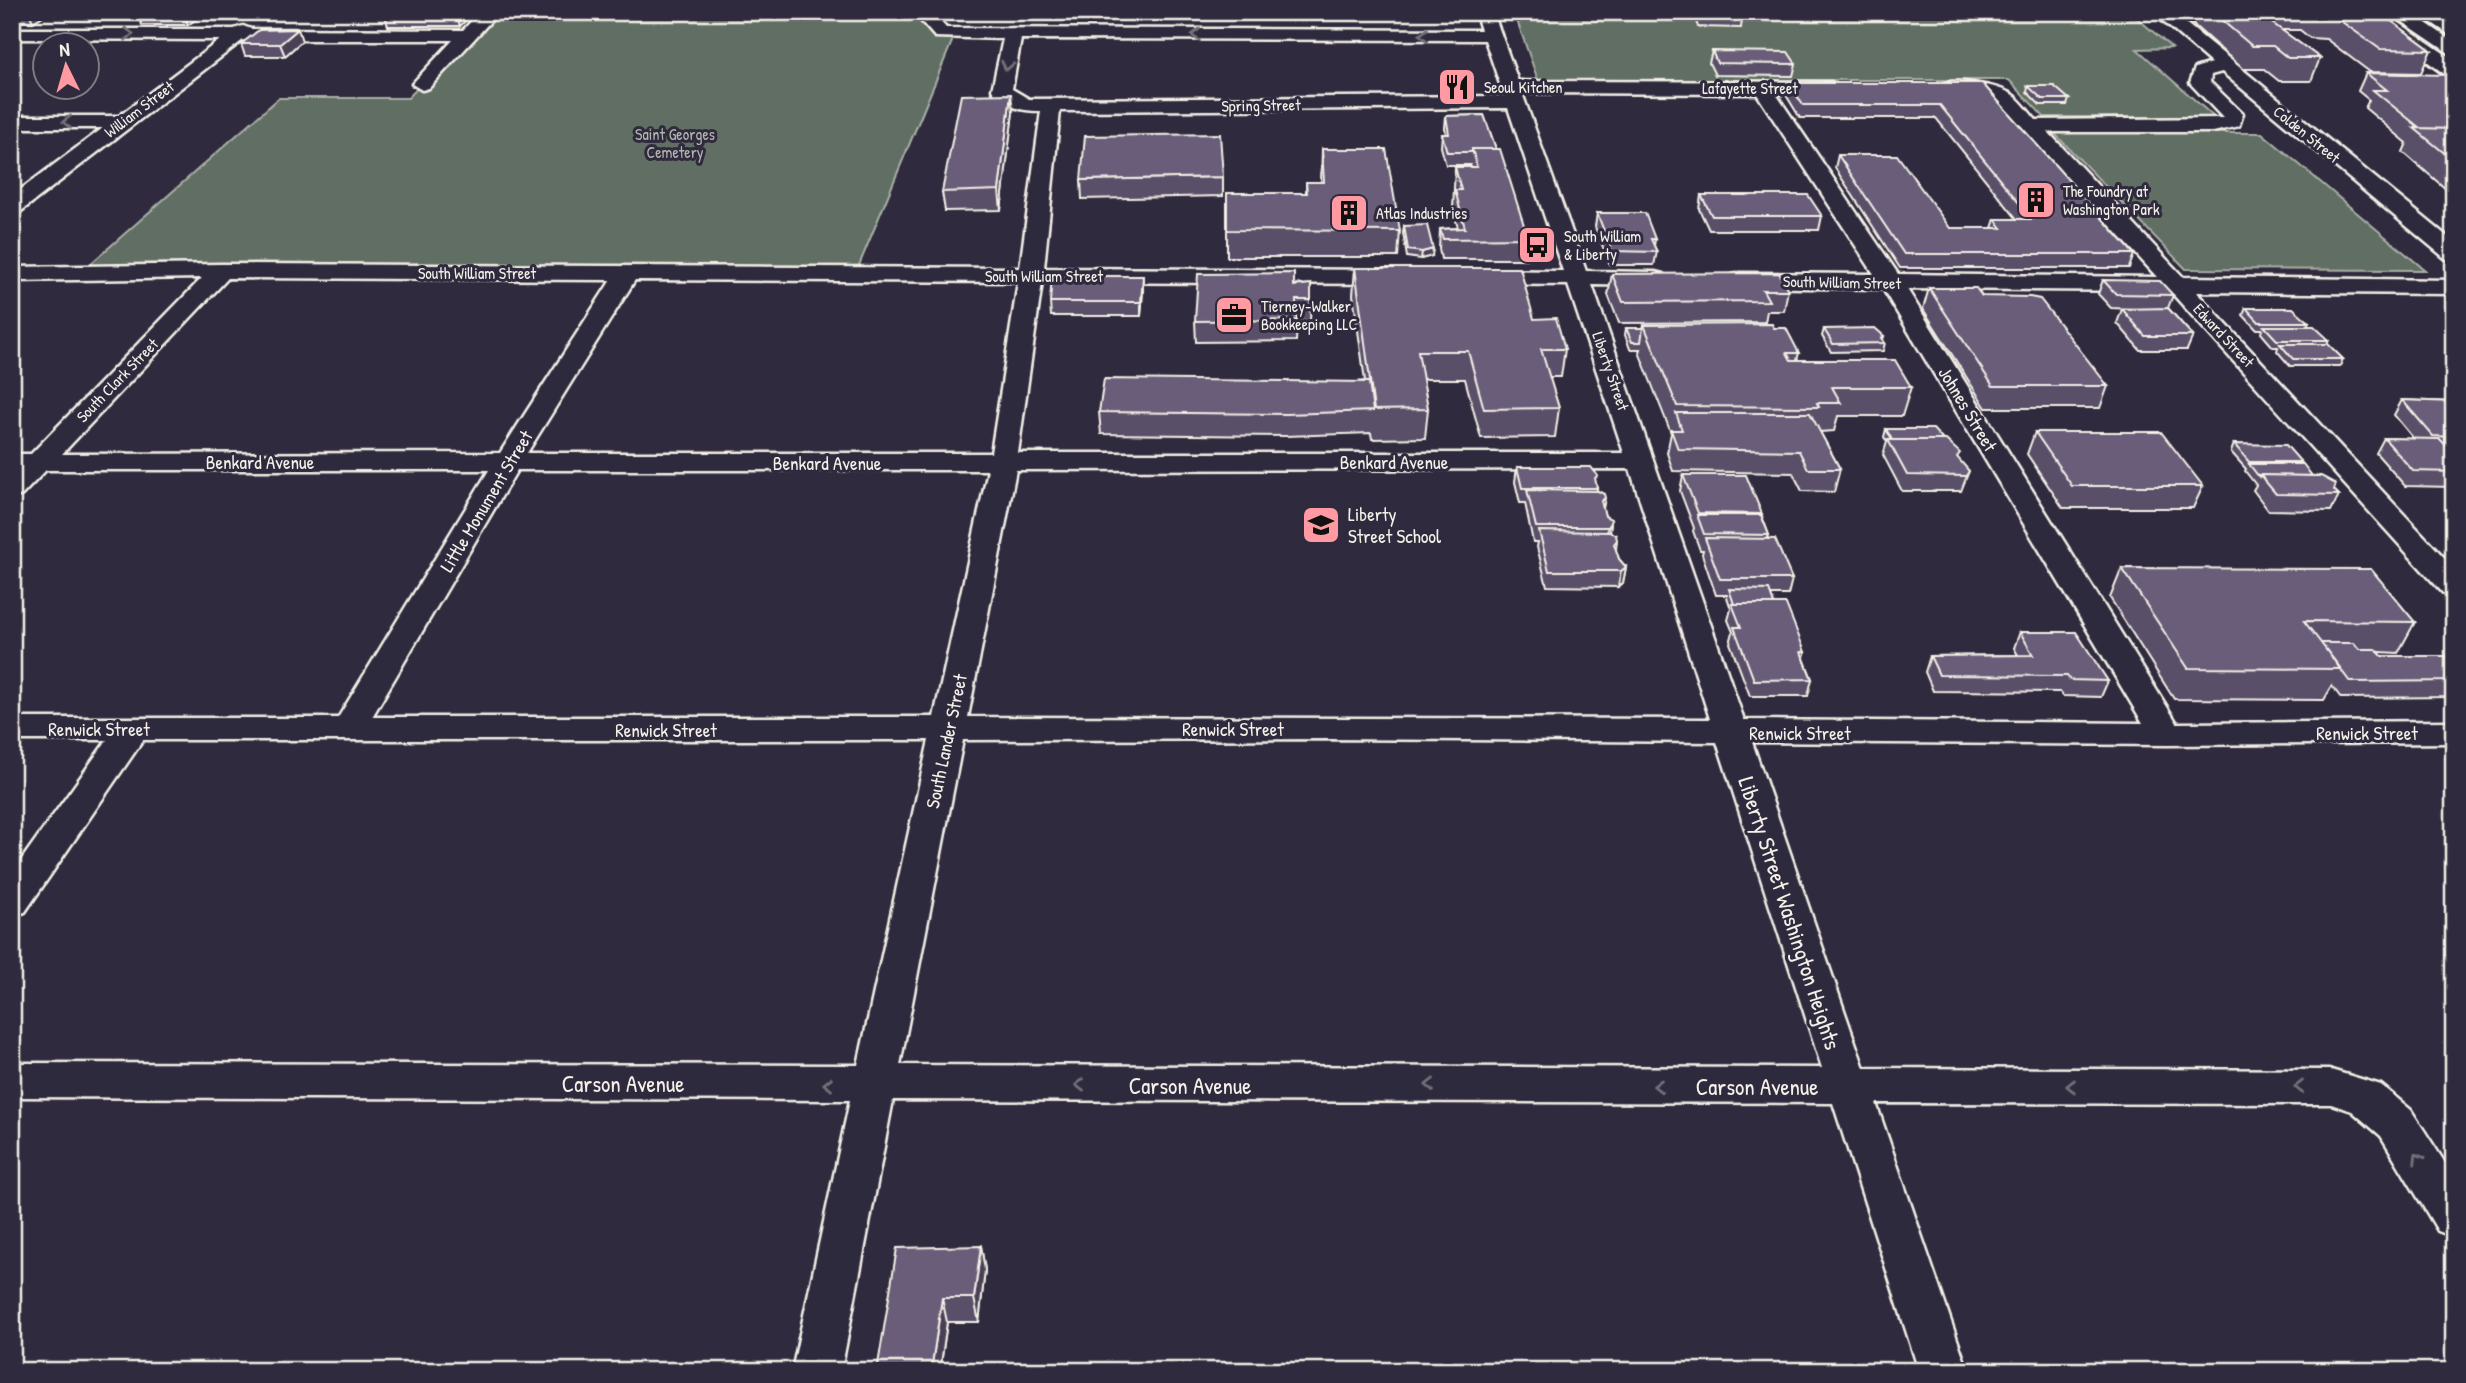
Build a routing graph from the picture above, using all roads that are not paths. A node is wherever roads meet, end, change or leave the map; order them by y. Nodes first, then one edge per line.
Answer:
1 (268, 12) edge
2 (490, 12) edge
3 (935, 12) edge
4 (1484, 12) edge
5 (2161, 12) edge
6 (2369, 12) edge
7 (1013, 33) junction
8 (12, 34) edge
9 (239, 34) junction
10 (468, 35) junction
11 (1492, 35) junction
12 (2223, 65) junction
13 (2454, 70) edge
14 (422, 84) dead end
15 (1763, 88) junction
16 (1857, 88) edge
17 (1924, 88) edge
18 (1513, 94) junction
19 (1051, 107) junction
20 (12, 122) edge
21 (121, 122) junction
22 (2033, 126) junction
23 (12, 207) edge
24 (2454, 254) edge
25 (222, 271) junction
26 (12, 274) edge
27 (626, 275) junction
28 (1031, 276) junction
29 (1426, 277) edge
30 (1454, 277) edge
31 (1579, 278) junction
32 (1674, 279) edge
33 (1715, 280) edge
34 (1891, 282) junction
35 (2179, 286) junction
36 (2454, 287) edge
37 (1641, 461) junction
38 (25, 462) edge
39 (508, 462) junction
40 (1003, 463) junction
41 (12, 489) edge
42 (2454, 586) edge
43 (12, 729) edge
44 (133, 729) junction
45 (348, 729) junction
46 (949, 730) junction
47 (2454, 732) edge
48 (1730, 733) junction
49 (2167, 734) junction
50 (12, 902) edge
51 (12, 1080) edge
52 (876, 1085) junction
53 (1848, 1086) junction
54 (2454, 1217) edge
55 (816, 1371) edge
56 (1944, 1371) edge

1 - 9 street, William Street
2 - 10 street
3 - 7 street
4 - 11 street, Liberty Street
5 - 12 street, Colden Street
6 - 13 street
11 -> 7 street
7 -> 19 street, Spring Street
8 -> 9 street
9 - 10 street
9 - 21 street, William Street
10 - 14 street
11 - 18 street, Liberty Street
12 - 22 street
12 - 24 street, Colden Street
15 - 16 street, Lafayette Street
15 - 18 street, Lafayette Street
15 - 34 street, Johnes Street
17 - 22 street, Edward Street
18 - 19 street, Spring Street
18 - 31 street, Liberty Street
19 - 28 street, South Lander Street
21 -> 20 street
21 - 23 street, William Street
22 - 35 street, Edward Street
25 - 26 street, South William Street
25 - 27 street, South William Street
25 - 38 street, South Clark Street
27 - 28 street, South William Street
27 - 39 street, Little Monument Street
28 - 29 street, South William Street
28 - 40 street, South Lander Street
30 - 31 street
31 - 32 street
31 - 37 street, Liberty Street
33 - 34 street, South William Street
34 - 35 street, South William Street
34 - 49 street, Johnes Street
35 - 36 street, South William Street
35 - 42 street, Edward Street
37 - 40 street, Benkard Avenue
37 - 48 street, Liberty Street
38 - 39 street, Benkard Avenue
38 - 41 street, South Clark Street
39 - 40 street, Benkard Avenue
39 - 45 street, Little Monument Street
40 - 46 street, South Lander Street
43 - 44 street, Renwick Street
44 - 45 street, Renwick Street
44 - 50 street
45 - 46 street, Renwick Street
46 - 48 street, Renwick Street
46 - 52 street, South Lander Street
47 - 49 street, Renwick Street
48 - 49 street, Renwick Street
48 - 53 street, Liberty Street Washington Heights
52 -> 51 street, Carson Avenue
53 -> 52 street, Carson Avenue
52 - 55 street, South Lander Street
54 -> 53 street, Carson Avenue
53 - 56 street, Liberty Street Washington Heights

